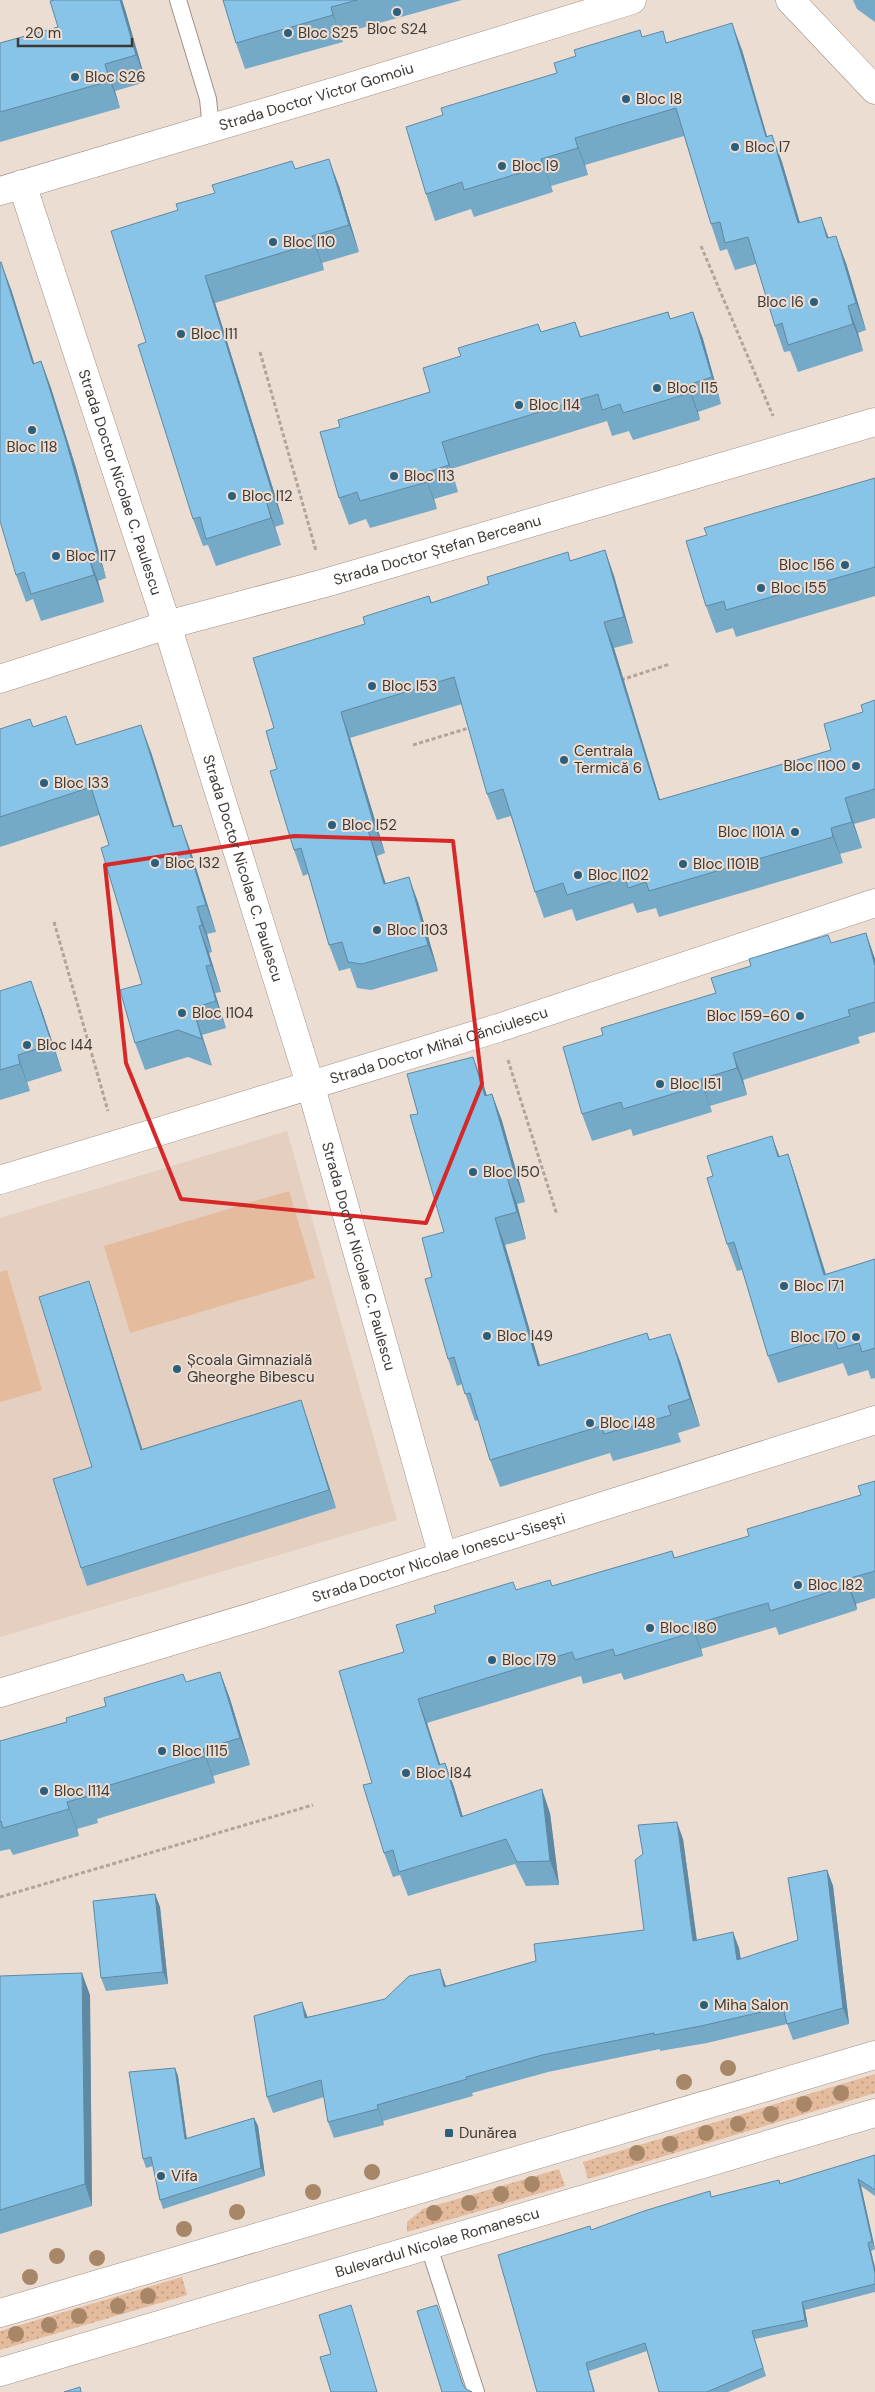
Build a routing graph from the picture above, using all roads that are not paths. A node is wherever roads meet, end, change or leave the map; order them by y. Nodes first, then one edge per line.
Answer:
1 (178, 0) edge
2 (632, 0) edge
3 (790, 0) edge
4 (875, 90) edge
5 (211, 128) junction
6 (11, 188) edge
7 (875, 422) edge
8 (168, 625) junction
9 (0, 679) edge
10 (875, 903) edge
11 (311, 1087) junction
12 (0, 1180) edge
13 (875, 1420) edge
14 (443, 1557) junction
15 (0, 1693) edge
16 (875, 2055) edge
17 (875, 2113) edge
18 (429, 2247) junction
19 (0, 2313) edge
20 (0, 2372) edge
21 (476, 2392) edge

1 - 5 lane
2 - 5 street, Strada Doctor Victor Gomoiu
3 - 4 street
5 - 6 street, Strada Doctor Victor Gomoiu
6 - 8 street, Strada Doctor Nicolae C. Paulescu
7 - 8 street, Strada Doctor Ștefan Berceanu
8 - 9 street, Strada Doctor Ștefan Berceanu
8 - 11 street, Strada Doctor Nicolae C. Paulescu
10 - 11 street, Strada Doctor Mihai Cănciulescu
11 - 12 street, Strada Doctor Mihai Cănciulescu
11 - 14 street, Strada Doctor Nicolae C. Paulescu
13 - 14 street, Strada Doctor Nicolae Ionescu-Sisești
14 - 15 street, Strada Doctor Nicolae Ionescu-Sisești
16 - 19 street
17 - 18 street, Bulevardul Nicolae Romanescu
18 - 20 street, Bulevardul Nicolae Romanescu
18 - 21 lane

